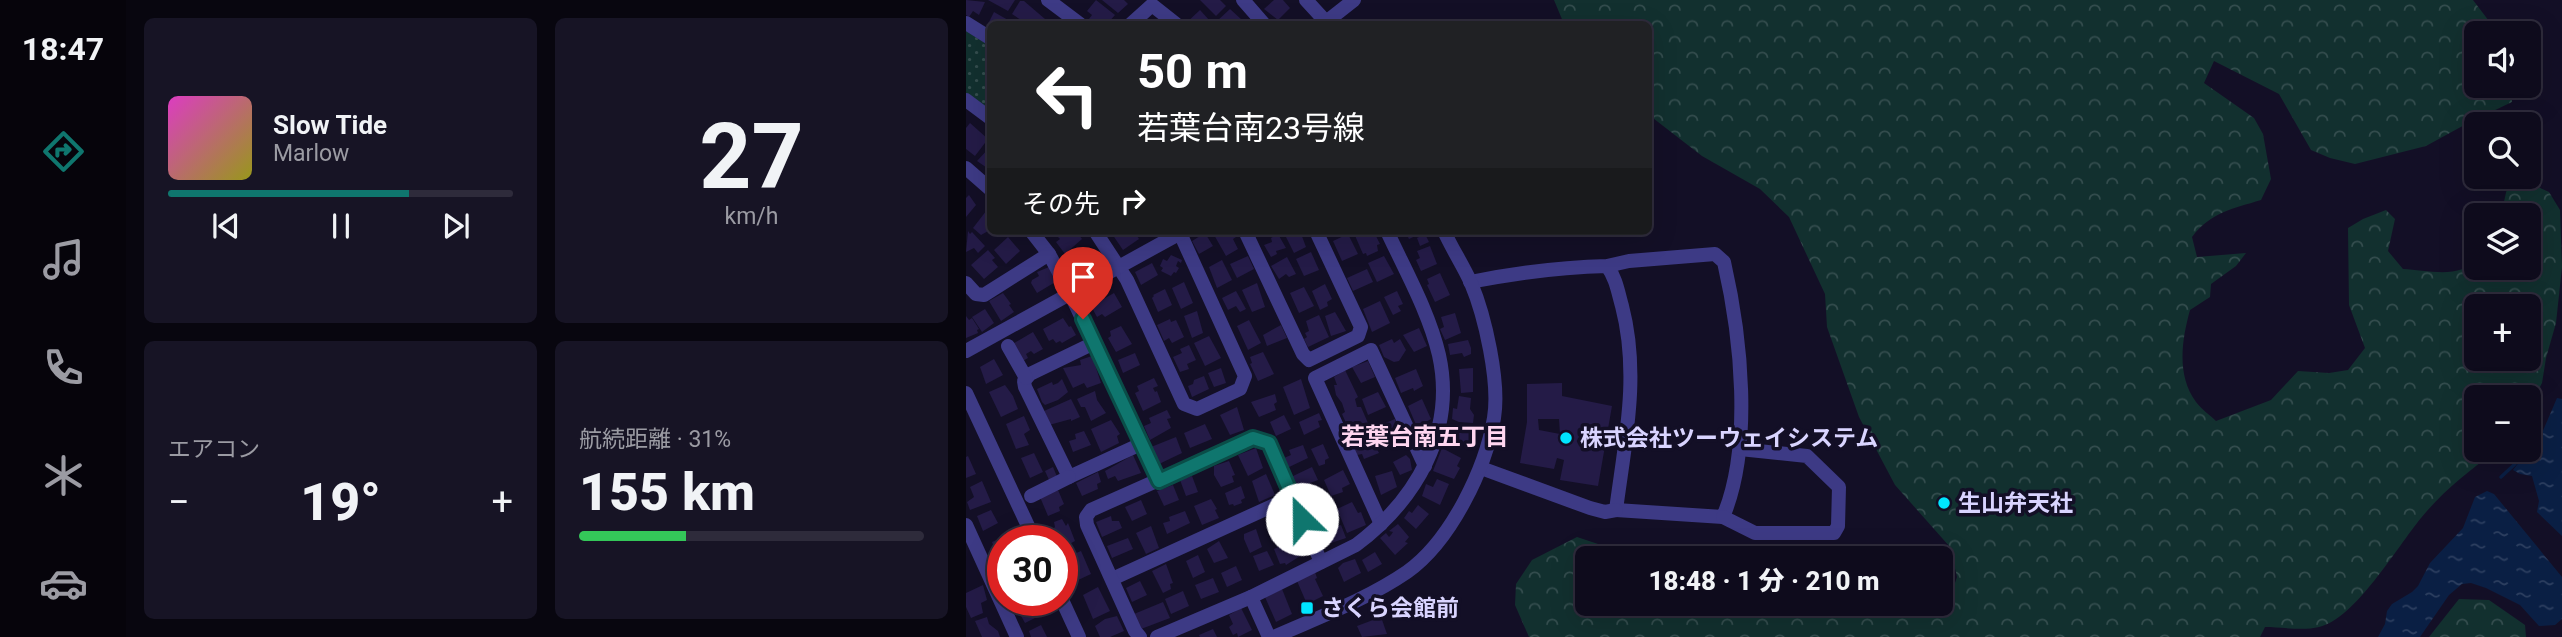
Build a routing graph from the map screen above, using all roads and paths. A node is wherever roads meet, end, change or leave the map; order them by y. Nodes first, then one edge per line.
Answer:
1 (1048, 0) edge
2 (1243, 0) edge
3 (1306, 0) edge
4 (1354, 0) edge
5 (1076, 21) edge
6 (1134, 21) edge
7 (1172, 21) edge
8 (1261, 21) edge
9 (1325, 21) edge
10 (1329, 21) edge
11 (966, 23) edge
12 (987, 36) edge
13 (966, 100) edge
14 (987, 116) edge
15 (966, 167) edge
16 (987, 185) edge
17 (1034, 235) edge
18 (1098, 235) edge
19 (1176, 235) edge
20 (1182, 235) edge
21 (1247, 235) edge
22 (1318, 235) edge
23 (1389, 235) edge
24 (1446, 235) edge
25 (1049, 254) junction
26 (1607, 266) junction
27 (1120, 268) junction
28 (1470, 282) junction
29 (966, 283) edge
30 (1071, 295) junction
31 (1094, 343) junction
32 (1008, 346) dead end
33 (966, 351) edge
34 (1026, 378) junction
35 (966, 393) edge
36 (1141, 444) junction
37 (1740, 449) junction
38 (1425, 466) junction
39 (1481, 468) junction
40 (1069, 477) junction
41 (1159, 481) junction
42 (1031, 496) dead end
43 (1292, 497) junction
44 (1616, 510) junction
45 (1723, 517) junction
46 (1381, 524) junction
47 (966, 525) edge
48 (1028, 525) edge
49 (987, 559) edge
50 (1321, 562) junction
51 (1112, 579) junction
52 (1251, 597) junction
53 (1010, 616) edge
54 (1069, 616) edge
55 (1017, 637) edge
56 (1079, 637) edge
57 (1140, 637) edge
58 (1157, 637) edge
59 (1272, 637) edge

1 - 5 street
2 - 8 street
3 - 9 street
4 - 10 street
6 - 7 street
11 - 12 street
13 - 14 street
15 - 16 street
17 - 25 street
18 - 27 street
19 - 27 street
20 - 27 street
21 - 22 street
23 - 38 street
24 - 28 street
25 - 29 street
25 - 30 street
26 - 28 street
26 - 37 street
26 - 44 street
27 - 30 street
28 - 39 street
30 - 31 street
30 - 33 street
31 - 34 street
31 - 36 street
32 - 34 street
34 - 40 street
35 - 48 street
36 - 40 street
36 - 41 street
37 - 45 street
37 - 45 street
38 - 46 street
38 - 46 street
39 - 44 street
39 - 59 street
40 - 42 street
41 - 43 street
41 - 51 street
43 - 50 street
43 - 51 street
44 - 45 street
46 - 50 street
47 - 49 street
50 - 52 street
51 - 57 street
52 - 58 street
52 - 59 street
53 - 55 street
54 - 56 street

